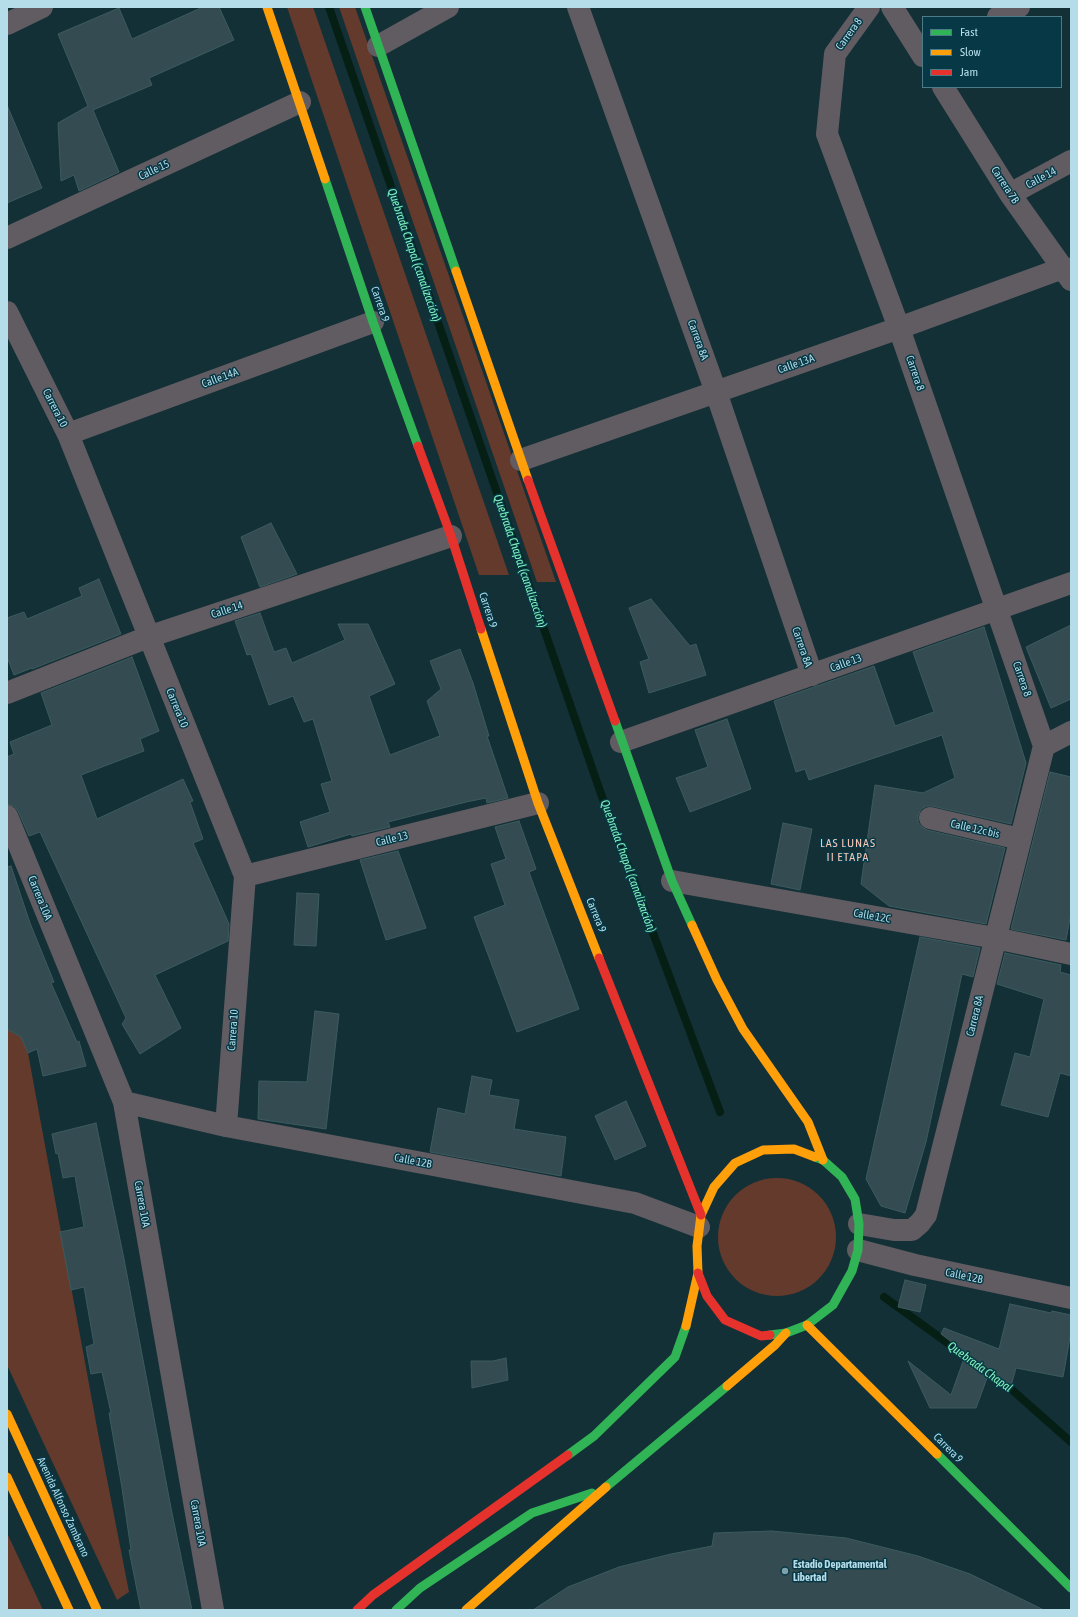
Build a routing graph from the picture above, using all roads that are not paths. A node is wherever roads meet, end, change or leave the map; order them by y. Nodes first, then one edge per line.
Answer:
1 (42, 7) edge
2 (267, 7) edge
3 (365, 7) edge
4 (448, 7) edge
5 (578, 7) edge
6 (869, 7) edge
7 (892, 7) edge
8 (1019, 7) edge
9 (1000, 16) edge
10 (7, 24) edge
11 (378, 46) junction
12 (922, 53) edge
13 (944, 88) edge
14 (300, 102) junction
15 (1071, 161) edge
16 (1010, 194) junction
17 (7, 238) edge
18 (1068, 272) edge
19 (7, 312) edge
20 (373, 322) junction
21 (900, 328) junction
22 (716, 392) junction
23 (68, 434) junction
24 (521, 460) junction
25 (451, 536) junction
26 (1071, 583) edge
27 (998, 608) junction
28 (148, 637) junction
29 (812, 675) junction
30 (7, 693) edge
31 (1071, 732) edge
32 (621, 742) junction
33 (1044, 746) junction
34 (538, 802) junction
35 (7, 816) edge
36 (930, 818) dead end
37 (1020, 839) junction
38 (245, 876) junction
39 (672, 881) junction
40 (995, 938) junction
41 (1071, 954) edge
42 (124, 1102) junction
43 (226, 1126) junction
44 (823, 1160) junction
45 (700, 1221) junction
46 (859, 1224) junction
47 (858, 1250) junction
48 (698, 1273) junction
49 (1071, 1298) edge
50 (807, 1325) junction
51 (786, 1333) junction
52 (7, 1414) edge
53 (7, 1476) edge
54 (602, 1490) junction
55 (1071, 1588) edge
56 (69, 1610) edge
57 (97, 1610) edge
58 (214, 1610) edge
59 (357, 1610) edge
60 (396, 1610) edge
61 (466, 1610) edge

1 - 10 street
2 - 14 main road, Carrera 9
3 - 11 main road
4 - 11 street
5 - 22 street, Carrera 8A
6 - 21 street, Carrera 8
7 - 12 street
8 - 9 street
11 - 24 main road
13 - 16 street, Carrera 7B
14 - 17 street, Calle 15
14 - 20 main road, Carrera 9
15 - 16 street, Calle 14
16 - 18 street, Carrera 7B
18 - 21 street, Calle 13A
19 - 23 street, Carrera 10
20 - 23 street, Calle 14A
20 - 25 main road, Carrera 9
21 - 22 street, Calle 13A
21 - 27 street, Carrera 8
22 - 24 street, Calle 13A
22 - 29 street, Carrera 8A
23 - 28 street, Carrera 10
24 - 32 main road
25 - 28 street, Calle 14
25 - 34 main road, Carrera 9
26 - 27 street, Calle 13
27 - 29 street, Calle 13
27 - 33 street, Carrera 8
28 - 30 street, Calle 14
28 - 38 street, Carrera 10
29 - 32 street, Calle 13
31 - 33 street
32 - 39 main road
33 - 37 street, Carrera 8A
34 - 38 street, Calle 13
34 - 45 main road, Carrera 9
35 - 42 street, Carrera 10A
36 - 37 street, Calle 12c bis
37 - 40 street, Carrera 8A
38 - 43 street, Carrera 10
39 - 40 street, Calle 12C
39 - 44 main road
40 - 41 street, Calle 12C
40 - 46 street, Carrera 8A
42 - 43 street, Calle 12B
42 - 58 street, Carrera 10A
43 - 45 street, Calle 12B
44 - 45 main road
44 - 46 main road
45 - 48 main road
46 - 47 main road
47 - 49 street, Calle 12B
47 - 50 main road
48 - 51 main road
48 - 59 main road
50 - 51 main road
50 - 55 main road, Carrera 9
51 - 54 main road
52 - 57 main road, Avenida Alfonso Zambrano
53 - 56 main road
54 - 60 main road
54 - 61 main road

